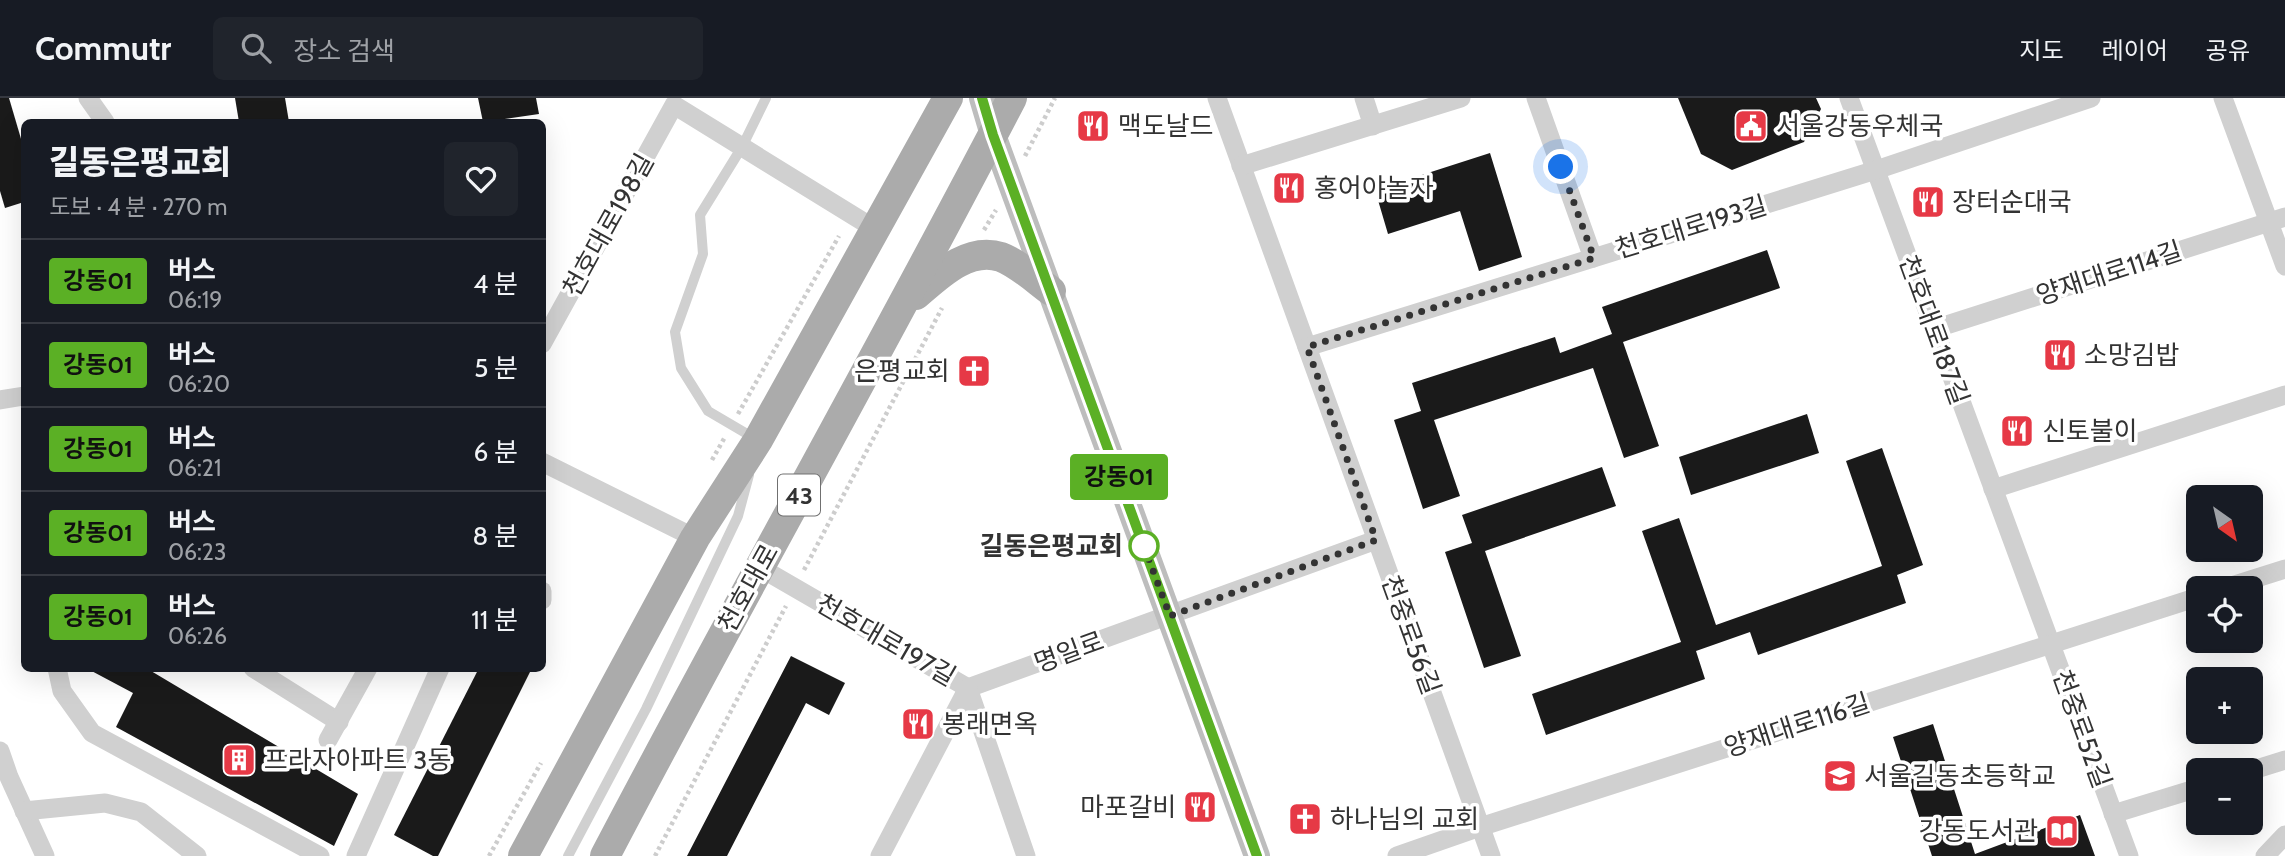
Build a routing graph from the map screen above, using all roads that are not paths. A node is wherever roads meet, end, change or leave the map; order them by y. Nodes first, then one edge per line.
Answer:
1 (88, 98) edge
2 (766, 98) edge
3 (948, 98) edge
4 (982, 98) edge
5 (1012, 98) edge
6 (1217, 98) edge
7 (1364, 98) edge
8 (1461, 98) edge
9 (1536, 98) edge
10 (1849, 98) edge
11 (2091, 98) edge
12 (2223, 98) edge
13 (104, 119) edge
14 (1373, 125) junction
15 (993, 135) junction
16 (742, 147) junction
17 (1241, 166) junction
18 (1876, 170) junction
19 (2277, 220) edge
20 (875, 229) junction
21 (1594, 258) junction
22 (2285, 267) edge
23 (1051, 291) junction
24 (902, 307) junction
25 (1934, 328) junction
26 (546, 337) edge
27 (1307, 347) junction
28 (2285, 395) edge
29 (21, 396) edge
30 (0, 400) edge
31 (758, 440) junction
32 (546, 464) edge
33 (1993, 489) junction
34 (695, 538) junction
35 (1376, 540) junction
36 (760, 567) junction
37 (2285, 569) edge
38 (2263, 576) edge
39 (2186, 601) edge
40 (1170, 616) junction
41 (2050, 643) junction
42 (58, 672) edge
43 (259, 672) edge
44 (366, 672) edge
45 (438, 672) edge
46 (968, 688) junction
47 (339, 722) junction
48 (328, 740) dead end
49 (1, 755) edge
50 (2285, 760) edge
51 (2263, 767) edge
52 (2186, 792) edge
53 (24, 811) junction
54 (2113, 814) junction
55 (1480, 827) junction
56 (2285, 835) edge
57 (45, 856) edge
58 (197, 856) edge
59 (320, 856) edge
60 (356, 856) edge
61 (523, 856) edge
62 (568, 856) edge
63 (605, 856) edge
64 (880, 856) edge
65 (1026, 856) edge
66 (1257, 856) edge
67 (1397, 856) edge
68 (1491, 856) edge
69 (2129, 856) edge
70 (2265, 856) edge

1 - 13 street
2 - 16 lane
3 - 20 main road, 43
4 - 15 street
5 - 15 main road, 천호대로 / 43
6 - 17 street, 천중로56길
7 - 14 street
8 - 14 street
9 - 21 street
10 - 18 street, 천호대로187길
11 - 18 street
12 - 19 street
14 - 17 street
15 - 23 street
15 - 24 main road, 천호대로 / 43
16 - 20 street
16 - 26 street, 천호대로198길
16 - 31 lane
17 - 27 street, 천중로56길
18 - 21 street, 천호대로193길
18 - 25 street, 천호대로187길
19 - 22 street
19 - 25 street, 양재대로114길
20 - 31 main road, 43
21 - 27 street, 천호대로193길
23 - 24 main road
23 - 40 street
24 - 36 main road, 천호대로 / 43
25 - 33 street, 천호대로187길
27 - 35 street, 천중로56길
28 - 33 street
29 - 30 street
31 - 34 main road, 43
31 - 62 lane
32 - 34 street
33 - 41 street, 천호대로187길
34 - 61 main road, 43
35 - 40 street, 명일로
35 - 55 street, 천중로56길
36 - 46 street, 천호대로197길
36 - 63 main road, 천호대로 / 43
37 - 38 street
39 - 41 street, 양재대로116길
40 - 46 street, 명일로
40 - 66 street
41 - 54 street, 천중로52길
41 - 55 street, 양재대로116길
42 - 59 street
43 - 47 street
44 - 47 street
45 - 60 street
46 - 64 street
46 - 65 street, 천호대로197길
47 - 48 street
49 - 53 street
50 - 51 street
52 - 54 street, 천중로52길
53 - 57 street
53 - 58 street
54 - 69 street, 천중로52길
55 - 67 street, 양재대로116길
55 - 68 street, 천중로56길
56 - 70 street

